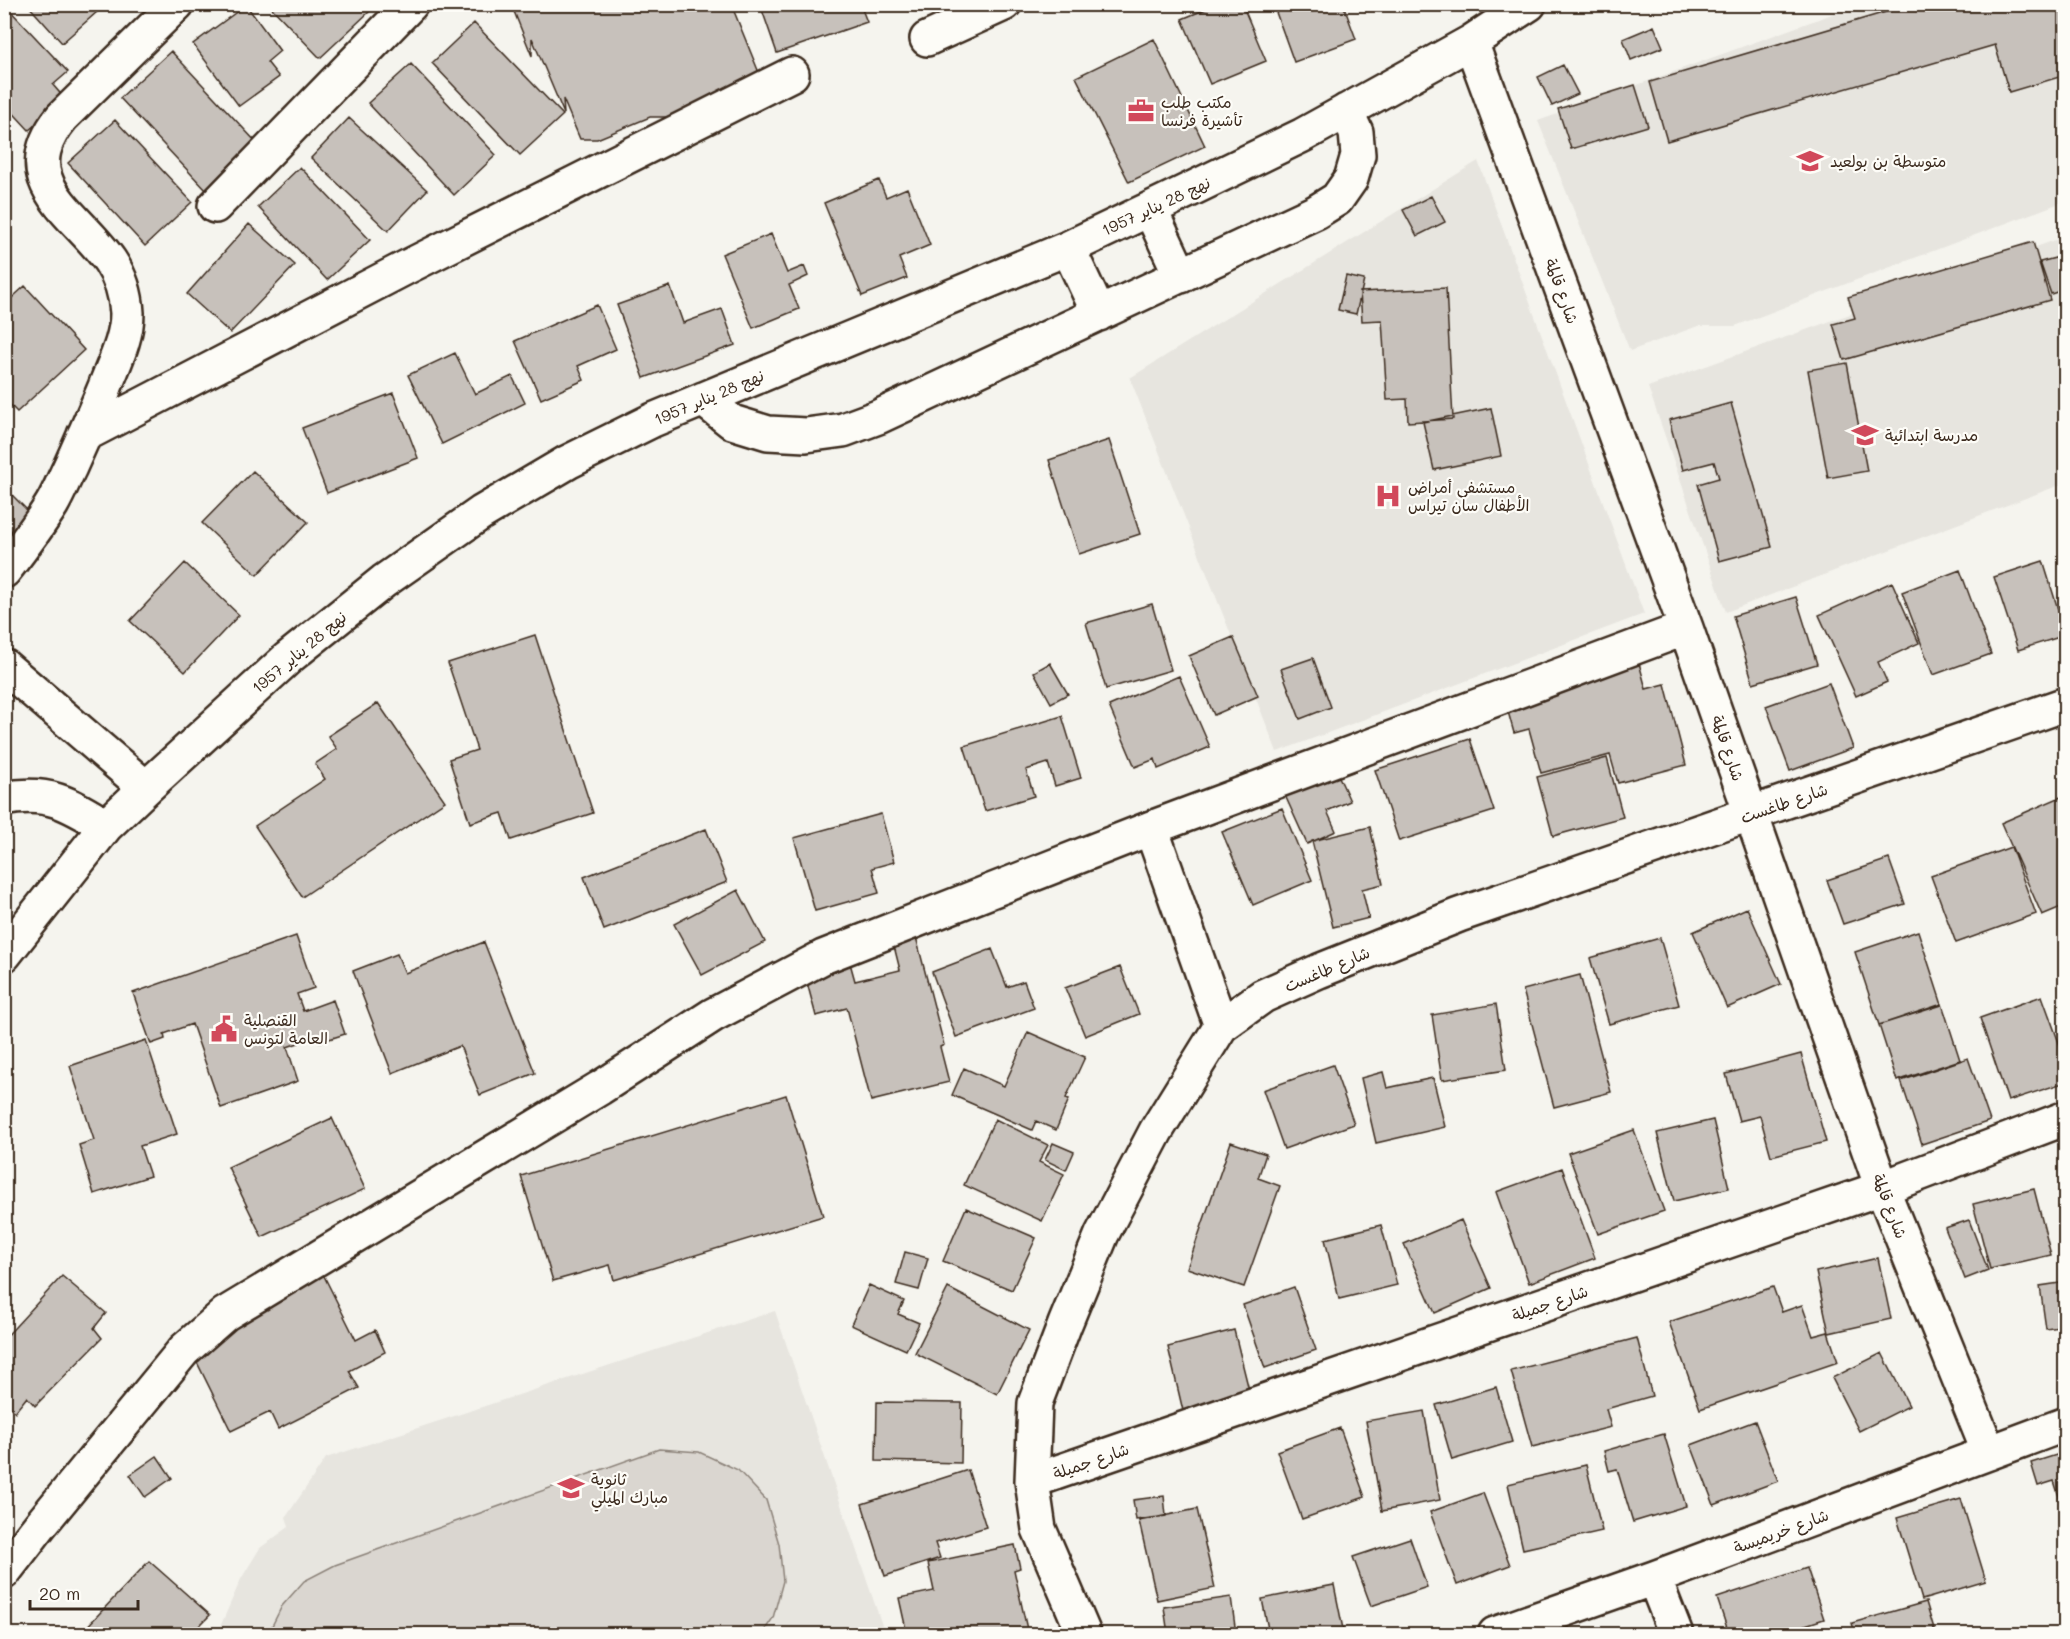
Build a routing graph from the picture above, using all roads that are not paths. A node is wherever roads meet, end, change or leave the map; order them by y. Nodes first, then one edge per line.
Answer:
1 (177, 4) edge
2 (411, 4) edge
3 (1004, 4) edge
4 (1529, 4) edge
5 (927, 39) dead end
6 (1471, 42) junction
7 (792, 74) dead end
8 (1346, 111) junction
9 (215, 206) dead end
10 (1150, 209) junction
11 (1068, 248) junction
12 (1181, 276) junction
13 (1099, 314) junction
14 (703, 399) junction
15 (84, 435) junction
16 (4, 571) edge
17 (1686, 628) junction
18 (4, 666) edge
19 (2066, 704) edge
20 (146, 788) junction
21 (4, 799) edge
22 (1751, 815) junction
23 (105, 826) junction
24 (1151, 828) junction
25 (4, 955) edge
26 (1221, 1026) junction
27 (2066, 1118) edge
28 (1882, 1188) junction
29 (2066, 1424) edge
30 (1989, 1453) junction
31 (1032, 1481) junction
32 (4, 1572) edge
33 (1654, 1578) junction
34 (1084, 1635) edge
35 (1495, 1635) edge
36 (1676, 1635) edge

1 - 15 street
2 - 9 street
3 - 5 street
4 - 6 street, نهج 28 يناير 1957
6 - 8 street, نهج 28 يناير 1957
6 - 17 street, شارع قالمة
7 - 15 street
8 - 10 street, نهج 28 يناير 1957
8 - 12 street
10 - 11 street, نهج 28 يناير 1957
10 - 12 street
11 - 13 street
11 - 14 street, نهج 28 يناير 1957
12 - 13 street
13 - 14 street
14 - 20 street, نهج 28 يناير 1957
15 - 16 street
17 - 22 street, شارع قالمة
17 - 24 street
18 - 20 street
19 - 22 street, شارع طاغست
20 - 23 street, نهج 28 يناير 1957
21 - 23 street
22 - 26 street, شارع طاغست
22 - 28 street, شارع قالمة
23 - 25 street, نهج 28 يناير 1957
24 - 26 street
24 - 32 street
26 - 31 street, شارع طاغست
27 - 28 street, شارع جميلة
28 - 30 street, شارع قالمة
28 - 31 street, شارع جميلة
29 - 30 street, شارع خريميسة
30 - 33 street, شارع خريميسة
31 - 34 street, شارع طاغست
33 - 35 street, شارع خريميسة
33 - 36 street

